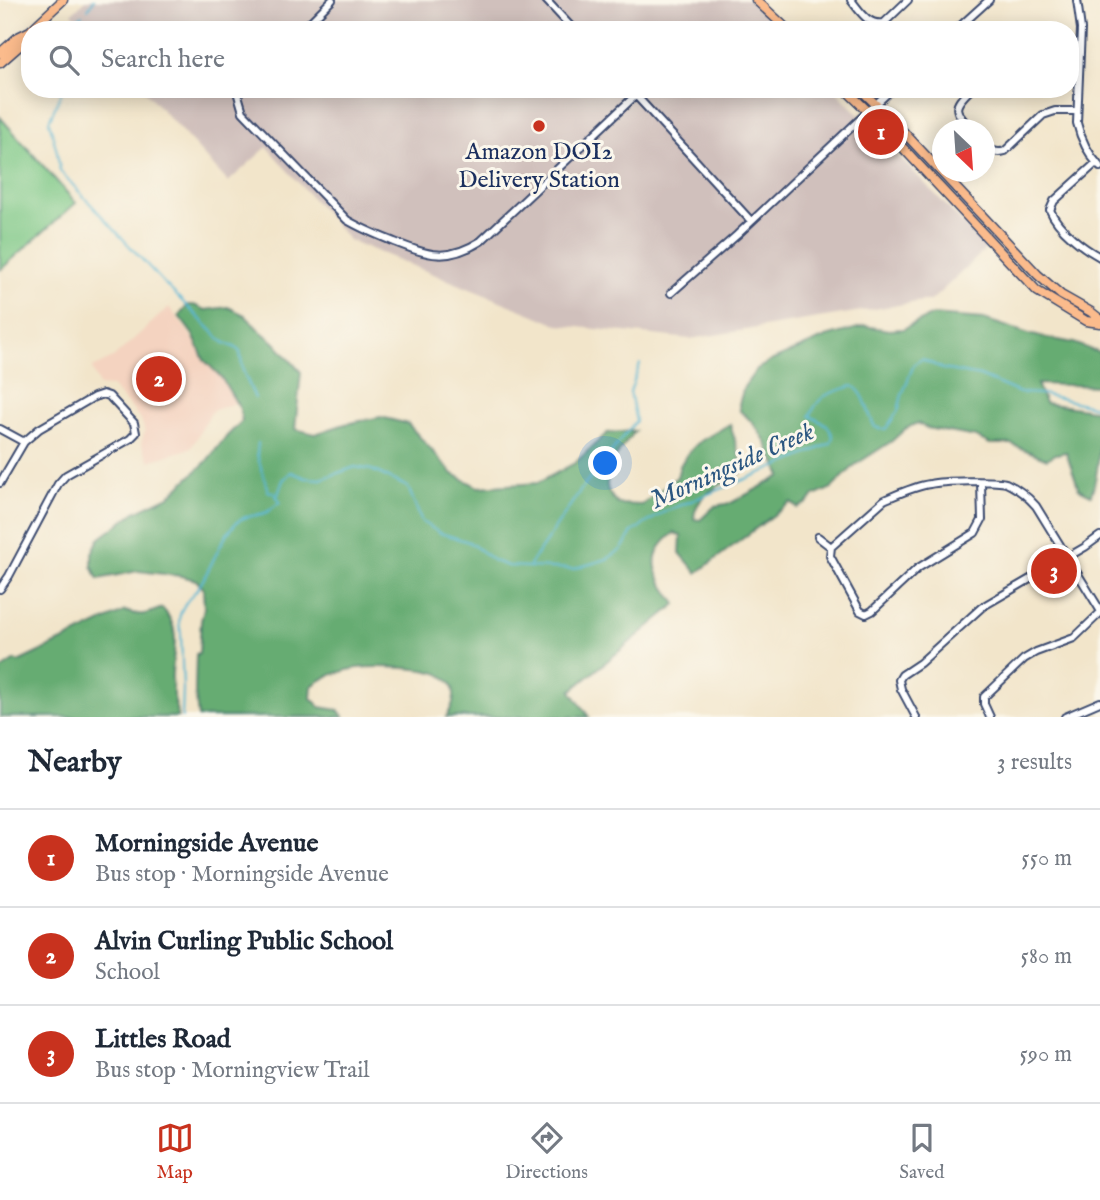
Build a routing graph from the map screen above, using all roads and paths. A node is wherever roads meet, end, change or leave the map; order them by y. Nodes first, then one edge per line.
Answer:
1 (63, 0) edge
2 (332, 0) edge
3 (546, 0) edge
4 (756, 0) edge
5 (851, 0) edge
6 (908, 0) edge
7 (989, 0) edge
8 (1077, 0) edge
9 (41, 21) edge
10 (311, 21) edge
11 (566, 21) edge
12 (778, 21) edge
13 (869, 21) edge
14 (886, 21) edge
15 (966, 21) edge
16 (1079, 35) edge
17 (21, 36) edge
18 (21, 46) edge
19 (0, 53) edge
20 (0, 63) edge
21 (239, 98) edge
22 (633, 98) edge
23 (639, 98) edge
24 (854, 98) edge
25 (870, 98) edge
26 (882, 98) edge
27 (961, 98) edge
28 (1077, 98) edge
29 (876, 104) junction
30 (1077, 111) junction
31 (868, 112) junction
32 (962, 119) edge
33 (995, 152) edge
34 (1098, 165) edge
35 (751, 221) junction
36 (1100, 257) edge
37 (671, 293) dead end
38 (1100, 321) edge
39 (0, 429) edge
40 (24, 442) junction
41 (981, 482) junction
42 (0, 483) edge
43 (1100, 536) edge
44 (818, 537) dead end
45 (831, 547) junction
46 (1067, 557) junction
47 (0, 589) edge
48 (1100, 611) edge
49 (1100, 702) edge
50 (916, 717) edge
51 (990, 717) edge
52 (1065, 717) edge

1 - 9 main road
2 - 10 street
3 - 11 street
4 - 12 main road
5 - 13 street
6 - 14 street
7 - 15 street
8 - 16 street
17 - 19 main road
18 - 20 main road
21 - 22 street
23 - 35 street
24 - 31 main road
25 - 29 main road
26 - 29 street
27 - 32 street
28 - 30 street
29 - 31 street
29 - 38 main road
30 - 33 street
30 - 34 street
31 - 35 street
31 - 38 main road
34 - 36 street
35 - 37 street
39 - 40 street
40 - 42 street
40 - 47 street
41 - 45 street
41 - 45 street
41 - 46 street
43 - 46 street
44 - 45 street
46 - 48 street
46 - 50 street
48 - 51 street
49 - 52 street

